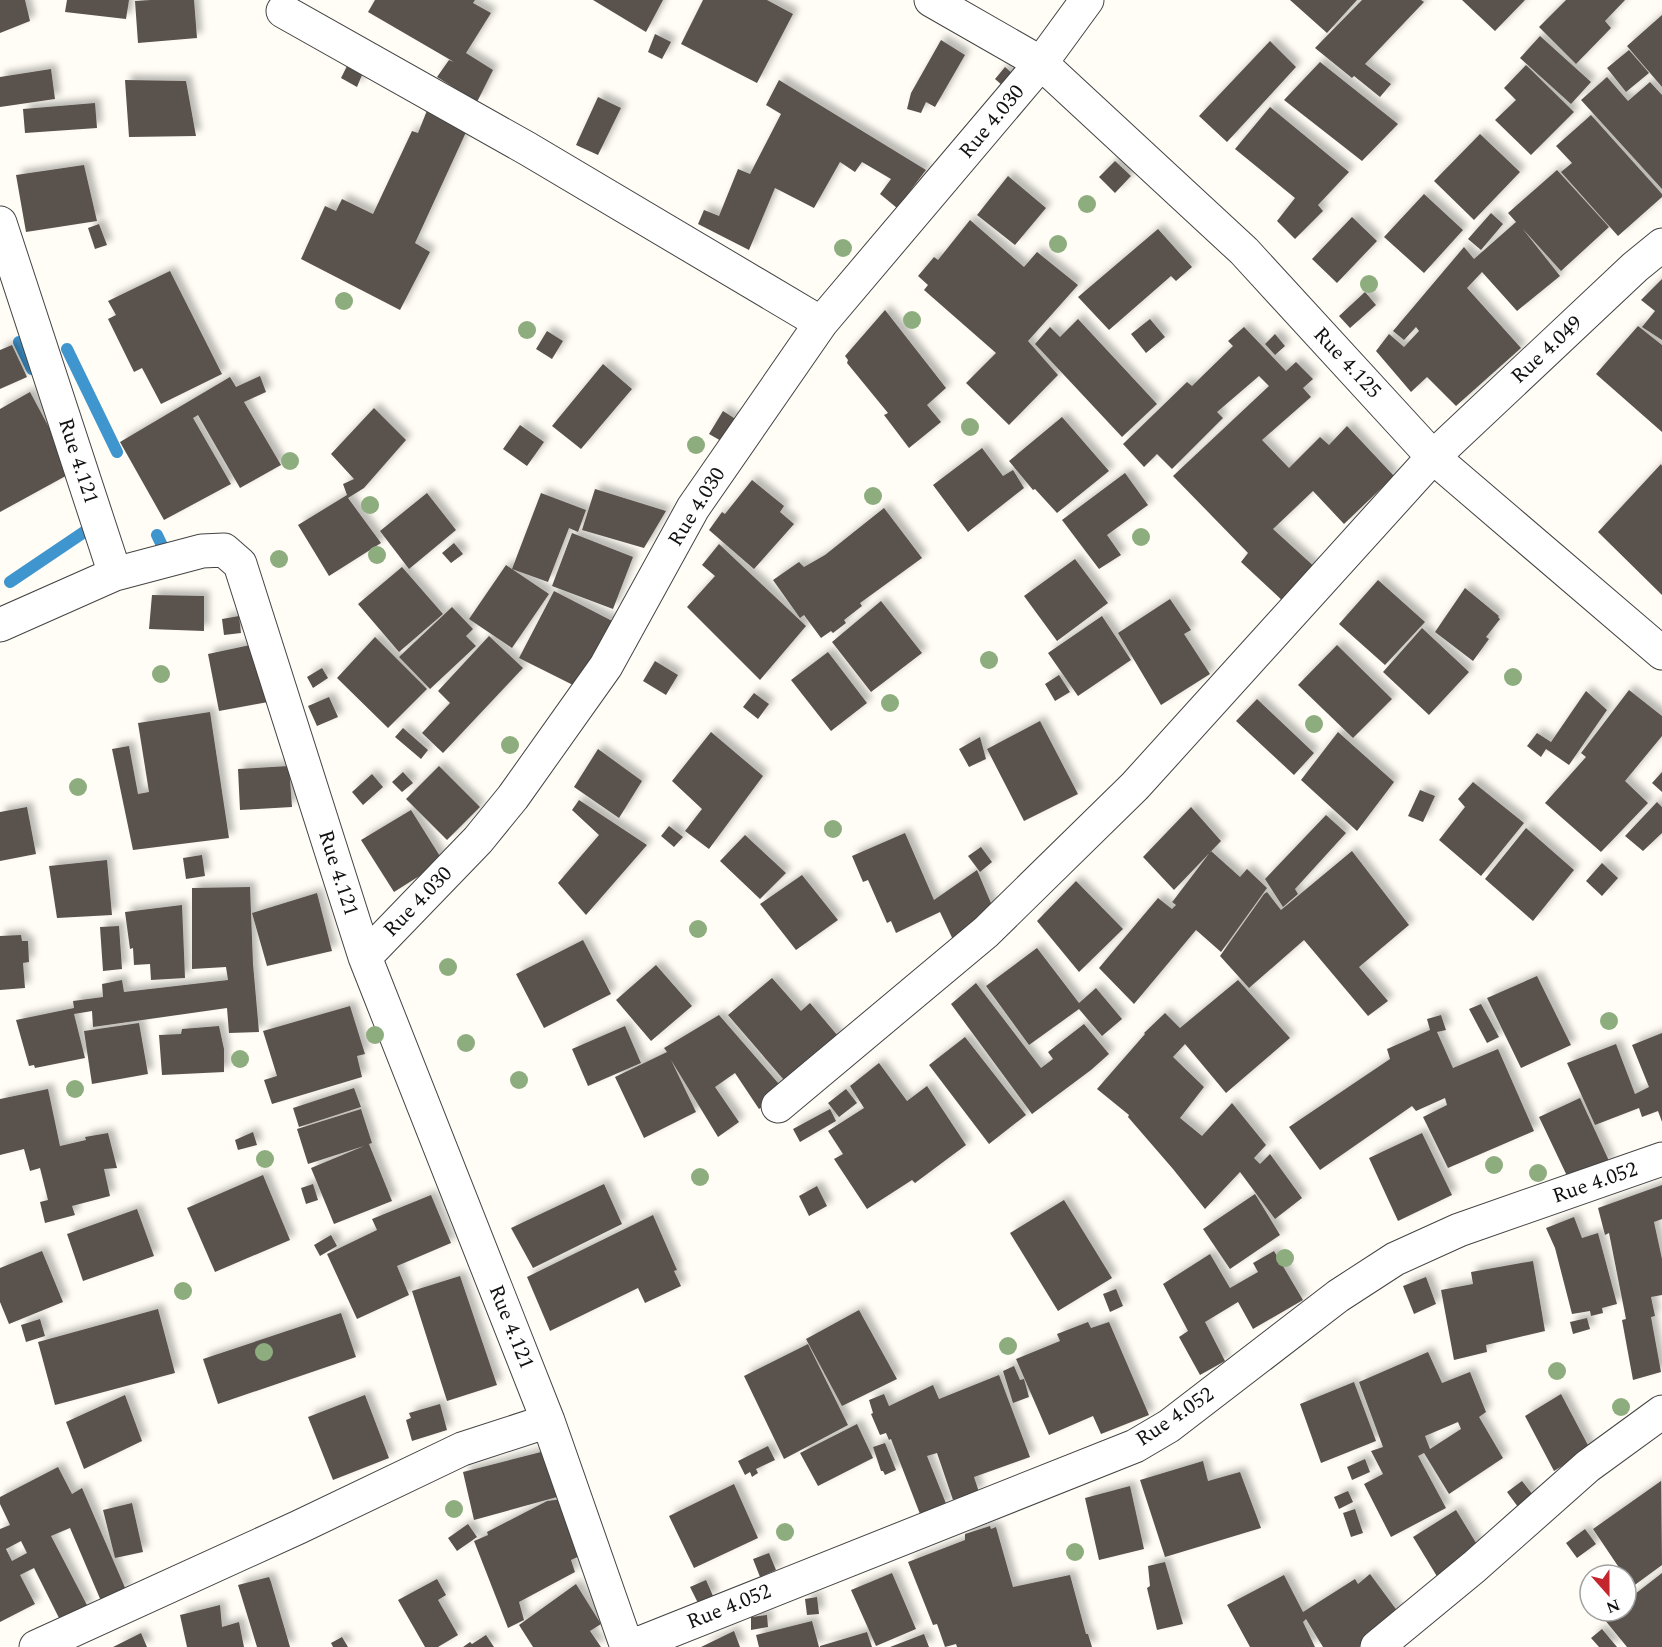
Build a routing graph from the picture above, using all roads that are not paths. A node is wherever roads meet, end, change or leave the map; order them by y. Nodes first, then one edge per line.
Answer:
1 (931, 0) edge
2 (1087, 0) edge
3 (283, 11) dead end
4 (1041, 63) junction
5 (0, 223) edge
6 (1662, 245) edge
7 (821, 323) junction
8 (1433, 457) junction
9 (115, 574) junction
10 (0, 625) edge
11 (1662, 653) edge
12 (365, 957) junction
13 (778, 1106) dead end
14 (1662, 1159) edge
15 (1662, 1412) edge
16 (548, 1421) junction
17 (36, 1647) edge
18 (628, 1647) edge
19 (1377, 1647) edge

1 - 4 street, Rue 4.125
2 - 4 street, Rue 4.030
3 - 7 street
4 - 7 street, Rue 4.030
4 - 8 street, Rue 4.125
5 - 9 street, Rue 4.121
6 - 8 street, Rue 4.049
7 - 12 street, Rue 4.030
8 - 11 street, Rue 4.125
8 - 13 street, Rue 4.049
9 - 10 street
9 - 12 street, Rue 4.121
12 - 16 street, Rue 4.121
14 - 18 street, Rue 4.052
15 - 19 street
16 - 17 street
16 - 18 street, Rue 4.121

